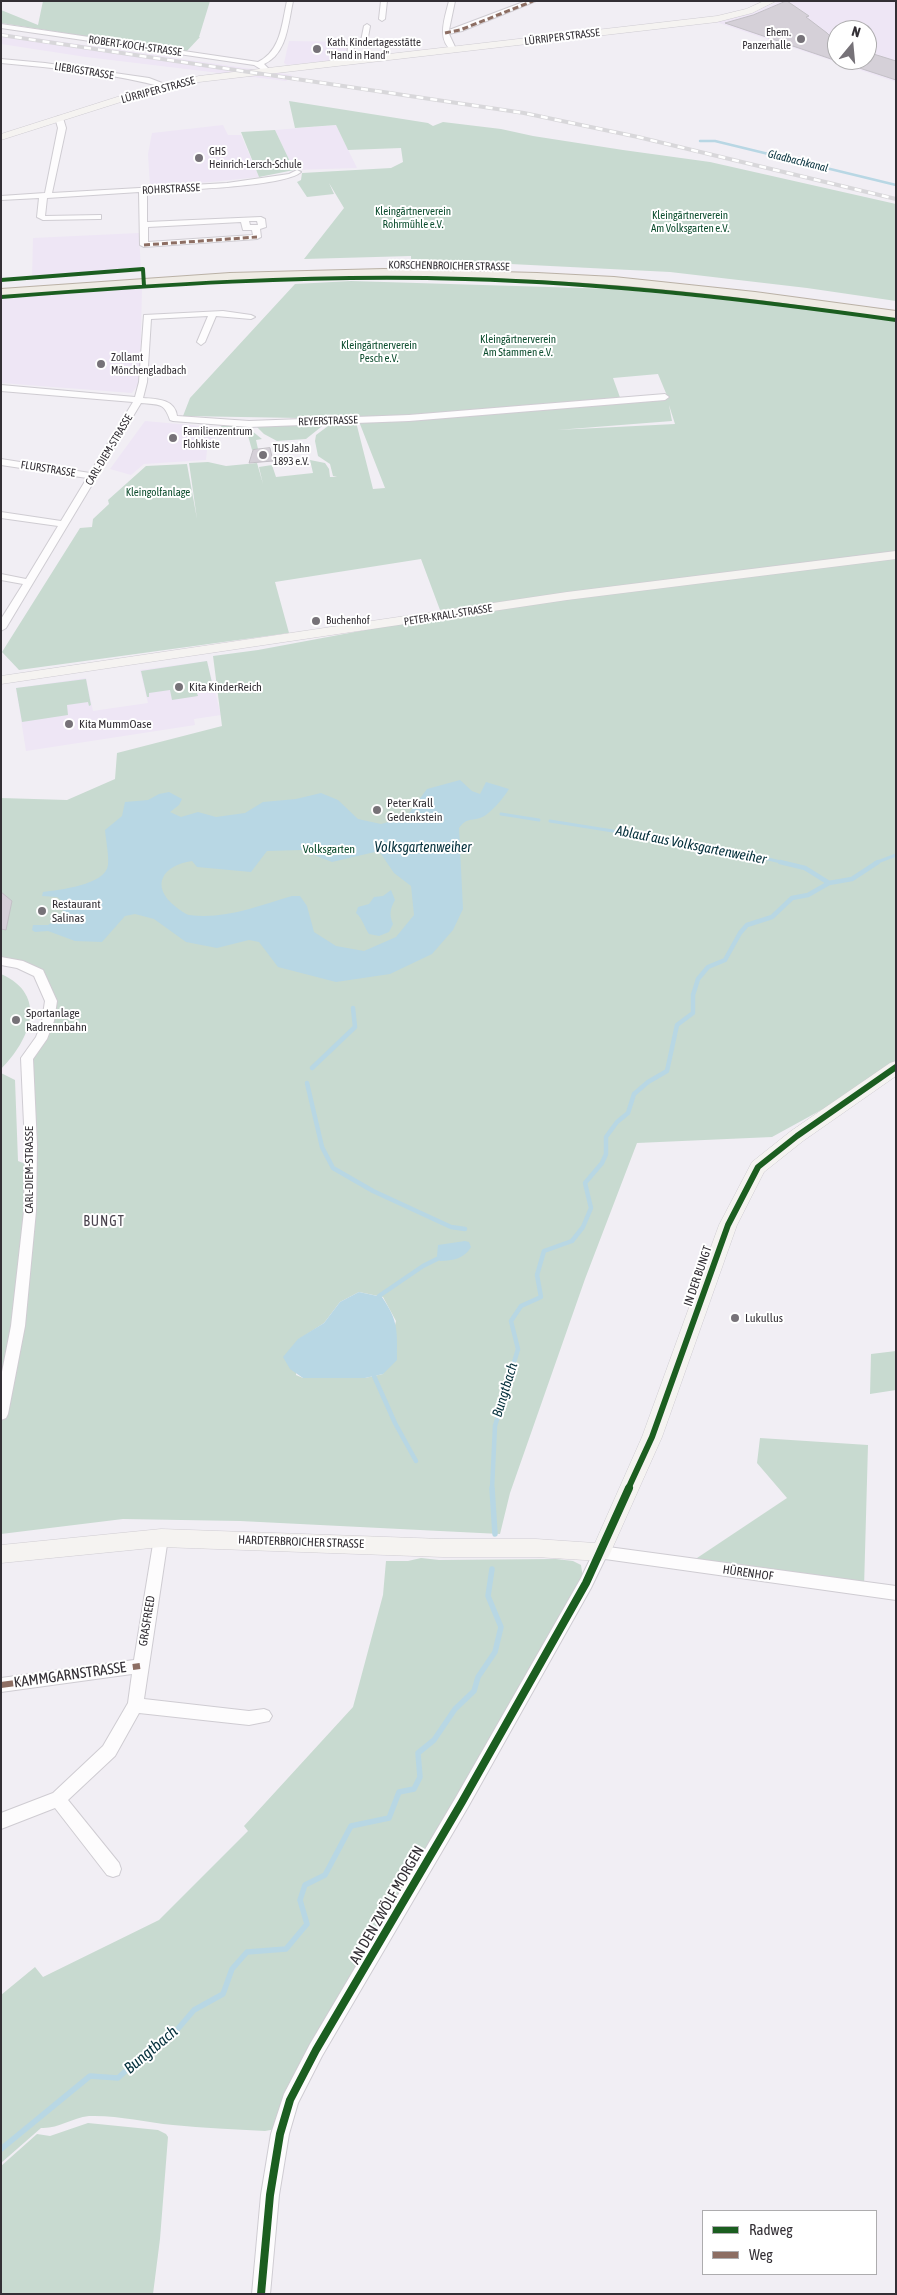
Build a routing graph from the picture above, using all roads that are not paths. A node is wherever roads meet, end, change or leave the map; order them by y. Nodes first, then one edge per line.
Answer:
1 (290, 1) edge
2 (384, 1) edge
3 (452, 1) edge
4 (533, 1) edge
5 (772, 1) edge
6 (382, 19) dead end
7 (1, 26) edge
8 (367, 26) dead end
9 (445, 33) junction
10 (453, 49) junction
11 (1, 61) edge
12 (349, 62) junction
13 (263, 68) junction
14 (166, 86) junction
15 (59, 118) junction
16 (1, 137) edge
17 (297, 172) dead end
18 (143, 190) junction
19 (45, 195) junction
20 (1, 198) edge
21 (98, 217) dead end
22 (143, 225) junction
23 (1, 285) edge
24 (1, 293) edge
25 (896, 306) edge
26 (213, 313) junction
27 (896, 315) edge
28 (251, 317) dead end
29 (201, 342) dead end
30 (1, 388) edge
31 (664, 397) dead end
32 (138, 401) junction
33 (1, 462) edge
34 (94, 476) junction
35 (1, 515) edge
36 (64, 524) junction
37 (896, 554) edge
38 (1, 577) edge
39 (28, 582) junction
40 (1, 628) edge
41 (1, 680) edge
42 (1, 961) edge
43 (896, 1068) edge
44 (1, 1414) edge
45 (161, 1538) junction
46 (601, 1552) junction
47 (1, 1554) edge
48 (896, 1594) edge
49 (140, 1666) junction
50 (1, 1685) edge
51 (135, 1705) junction
52 (264, 1716) dead end
53 (58, 1799) junction
54 (1, 1821) edge
55 (113, 1869) dead end
56 (261, 2294) edge

1 - 13 street
2 - 6 street
3 - 9 street
4 - 9 street
5 - 10 street, LÜRRIPER STRASSE
7 - 13 street, ROBERT-KOCH-STRASSE
8 - 12 street
9 - 10 street
10 - 12 street, LÜRRIPER STRASSE
11 - 14 street, LIEBIGSTRASSE
12 - 13 street, LÜRRIPER STRASSE
13 - 14 street, LÜRRIPER STRASSE
14 - 15 street, LÜRRIPER STRASSE
15 - 16 street, LÜRRIPER STRASSE
15 - 19 street
17 - 18 street, ROHRSTRASSE
18 - 19 street, ROHRSTRASSE
18 - 22 street
19 - 20 street, ROHRSTRASSE
19 - 21 street
22 - 22 street
23 - 25 main road, KORSCHENBROICHER STRASSE
24 - 27 main road, KORSCHENBROICHER STRASSE
26 - 28 street, CARL-DIEM-STRASSE
26 - 29 street
26 - 32 street, CARL-DIEM-STRASSE
30 - 32 street, REYERSTRASSE
31 - 32 street, REYERSTRASSE
32 - 34 street, CARL-DIEM-STRASSE
33 - 34 street, FLURSTRASSE
34 - 36 street, CARL-DIEM-STRASSE
35 - 36 street
36 - 39 street, CARL-DIEM-STRASSE
37 - 41 street, PETER-KRALL-STRASSE
38 - 39 street
39 - 40 street, CARL-DIEM-STRASSE
42 - 44 street, CARL-DIEM-STRASSE
43 - 46 street, IN DER BUNGT
45 - 46 street, HARDTERBROICHER STRASSE
45 - 47 street, HARDTERBROICHER STRASSE
45 - 49 street, GRASFREED
46 - 48 street, HÜRENHOF
46 - 56 street, AN DEN ZWÖLF MORGEN
49 - 50 street, KAMMGARNSTRASSE
49 - 51 street, GRASFREED
51 - 52 street
51 - 53 street, GRASFREED
53 - 54 street, GRASFREED
53 - 55 street

